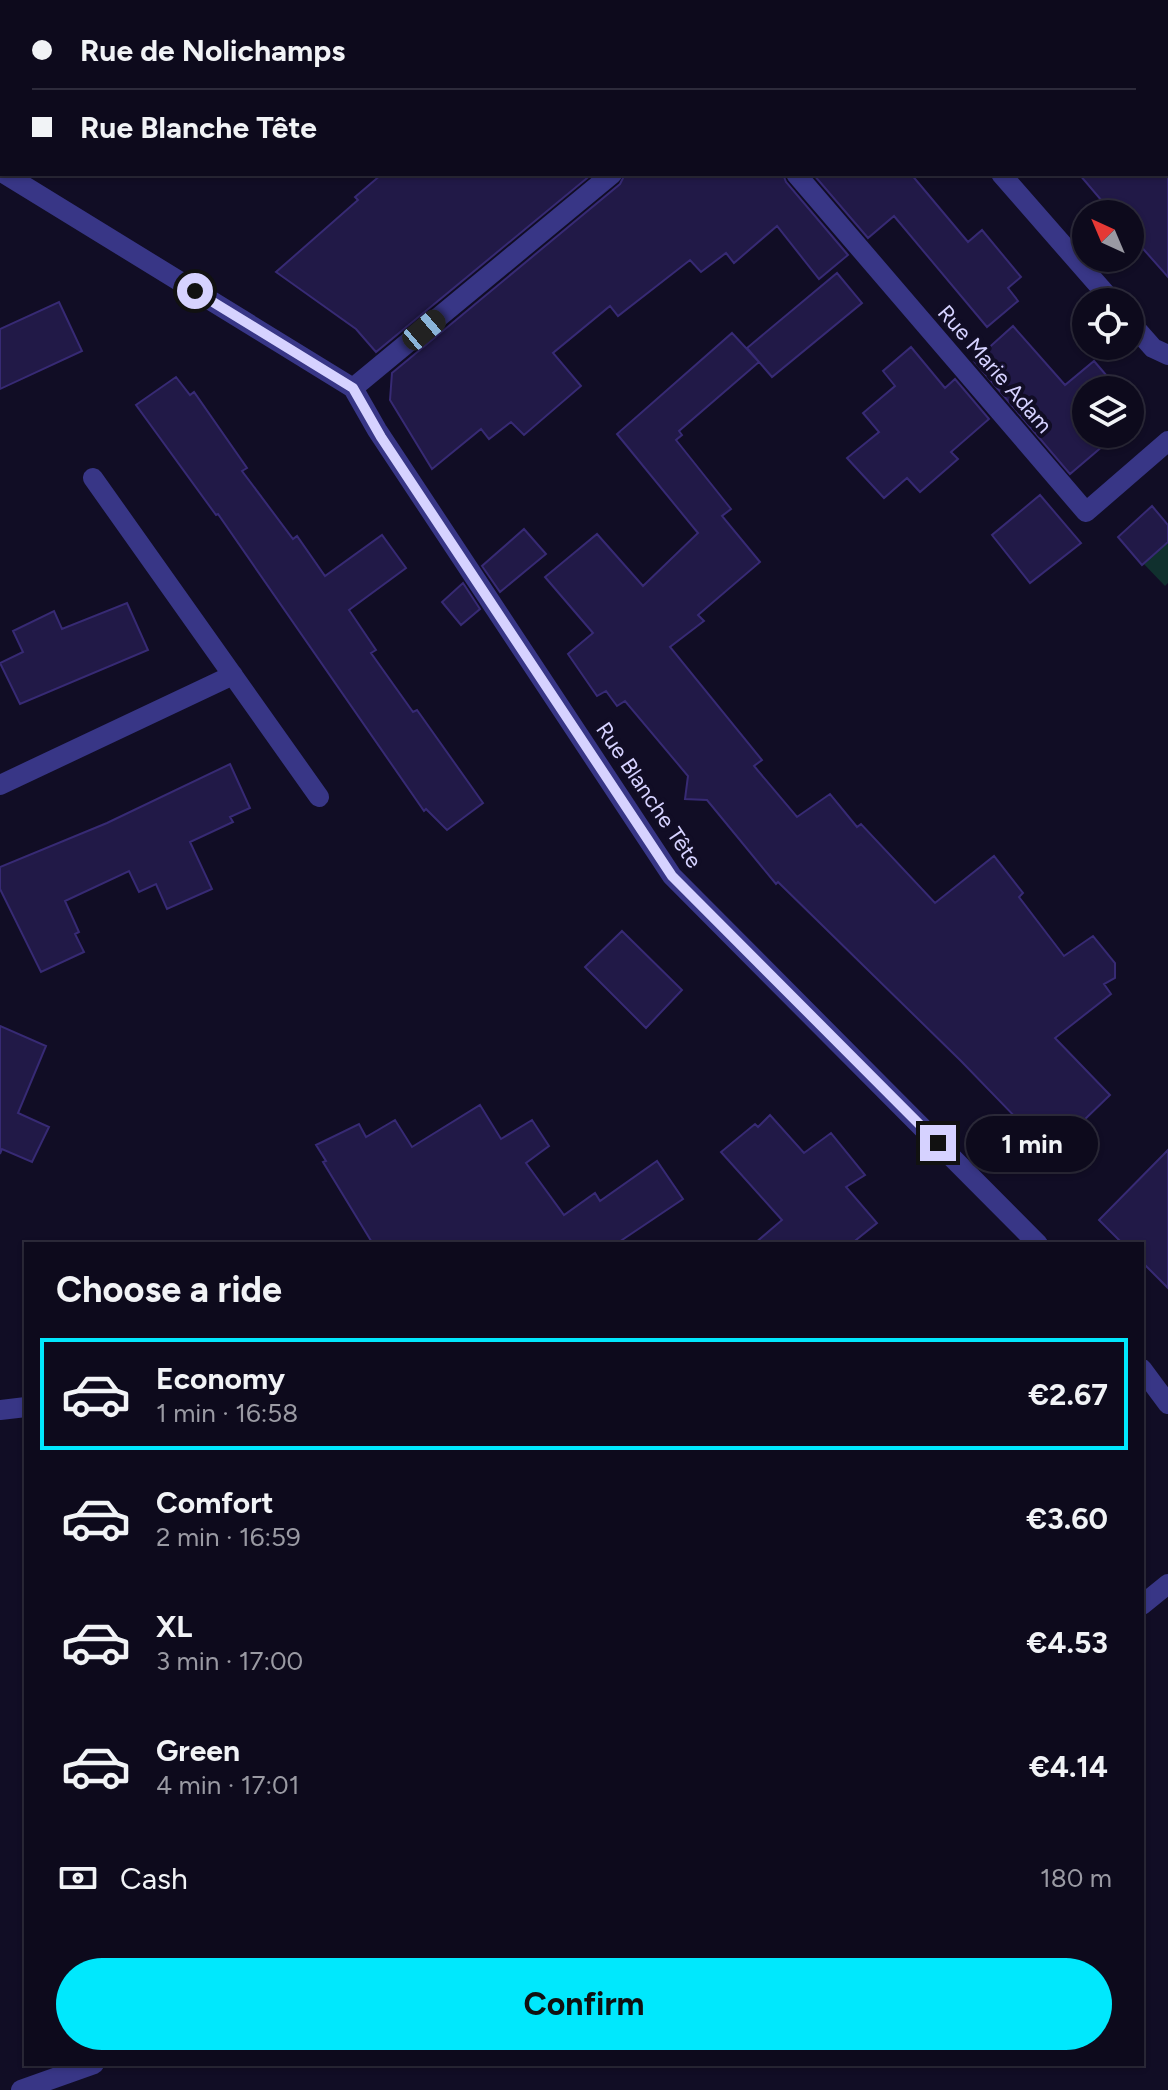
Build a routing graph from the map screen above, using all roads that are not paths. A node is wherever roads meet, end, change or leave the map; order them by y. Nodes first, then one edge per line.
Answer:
1 (9, 176) edge
2 (610, 176) edge
3 (798, 176) edge
4 (1003, 176) edge
5 (1101, 288) edge
6 (1144, 338) edge
7 (1168, 355) edge
8 (353, 388) junction
9 (1168, 441) edge
10 (93, 478) dead end
11 (233, 675) junction
12 (0, 785) edge
13 (319, 797) dead end
14 (1036, 1242) edge
15 (1144, 1372) edge
16 (1168, 1404) edge
17 (24, 1407) edge
18 (0, 1410) edge
19 (1168, 1584) edge
20 (1144, 1603) edge
21 (88, 2066) edge
22 (21, 2090) edge

1 - 8 street
2 - 8 street
3 - 9 street, Rue Marie Adam
4 - 5 street
6 - 7 street
8 - 14 street, Rue Blanche Tête
10 - 11 street
11 - 12 street
11 - 13 street
15 - 16 street
17 - 18 street
19 - 20 street
21 - 22 street

